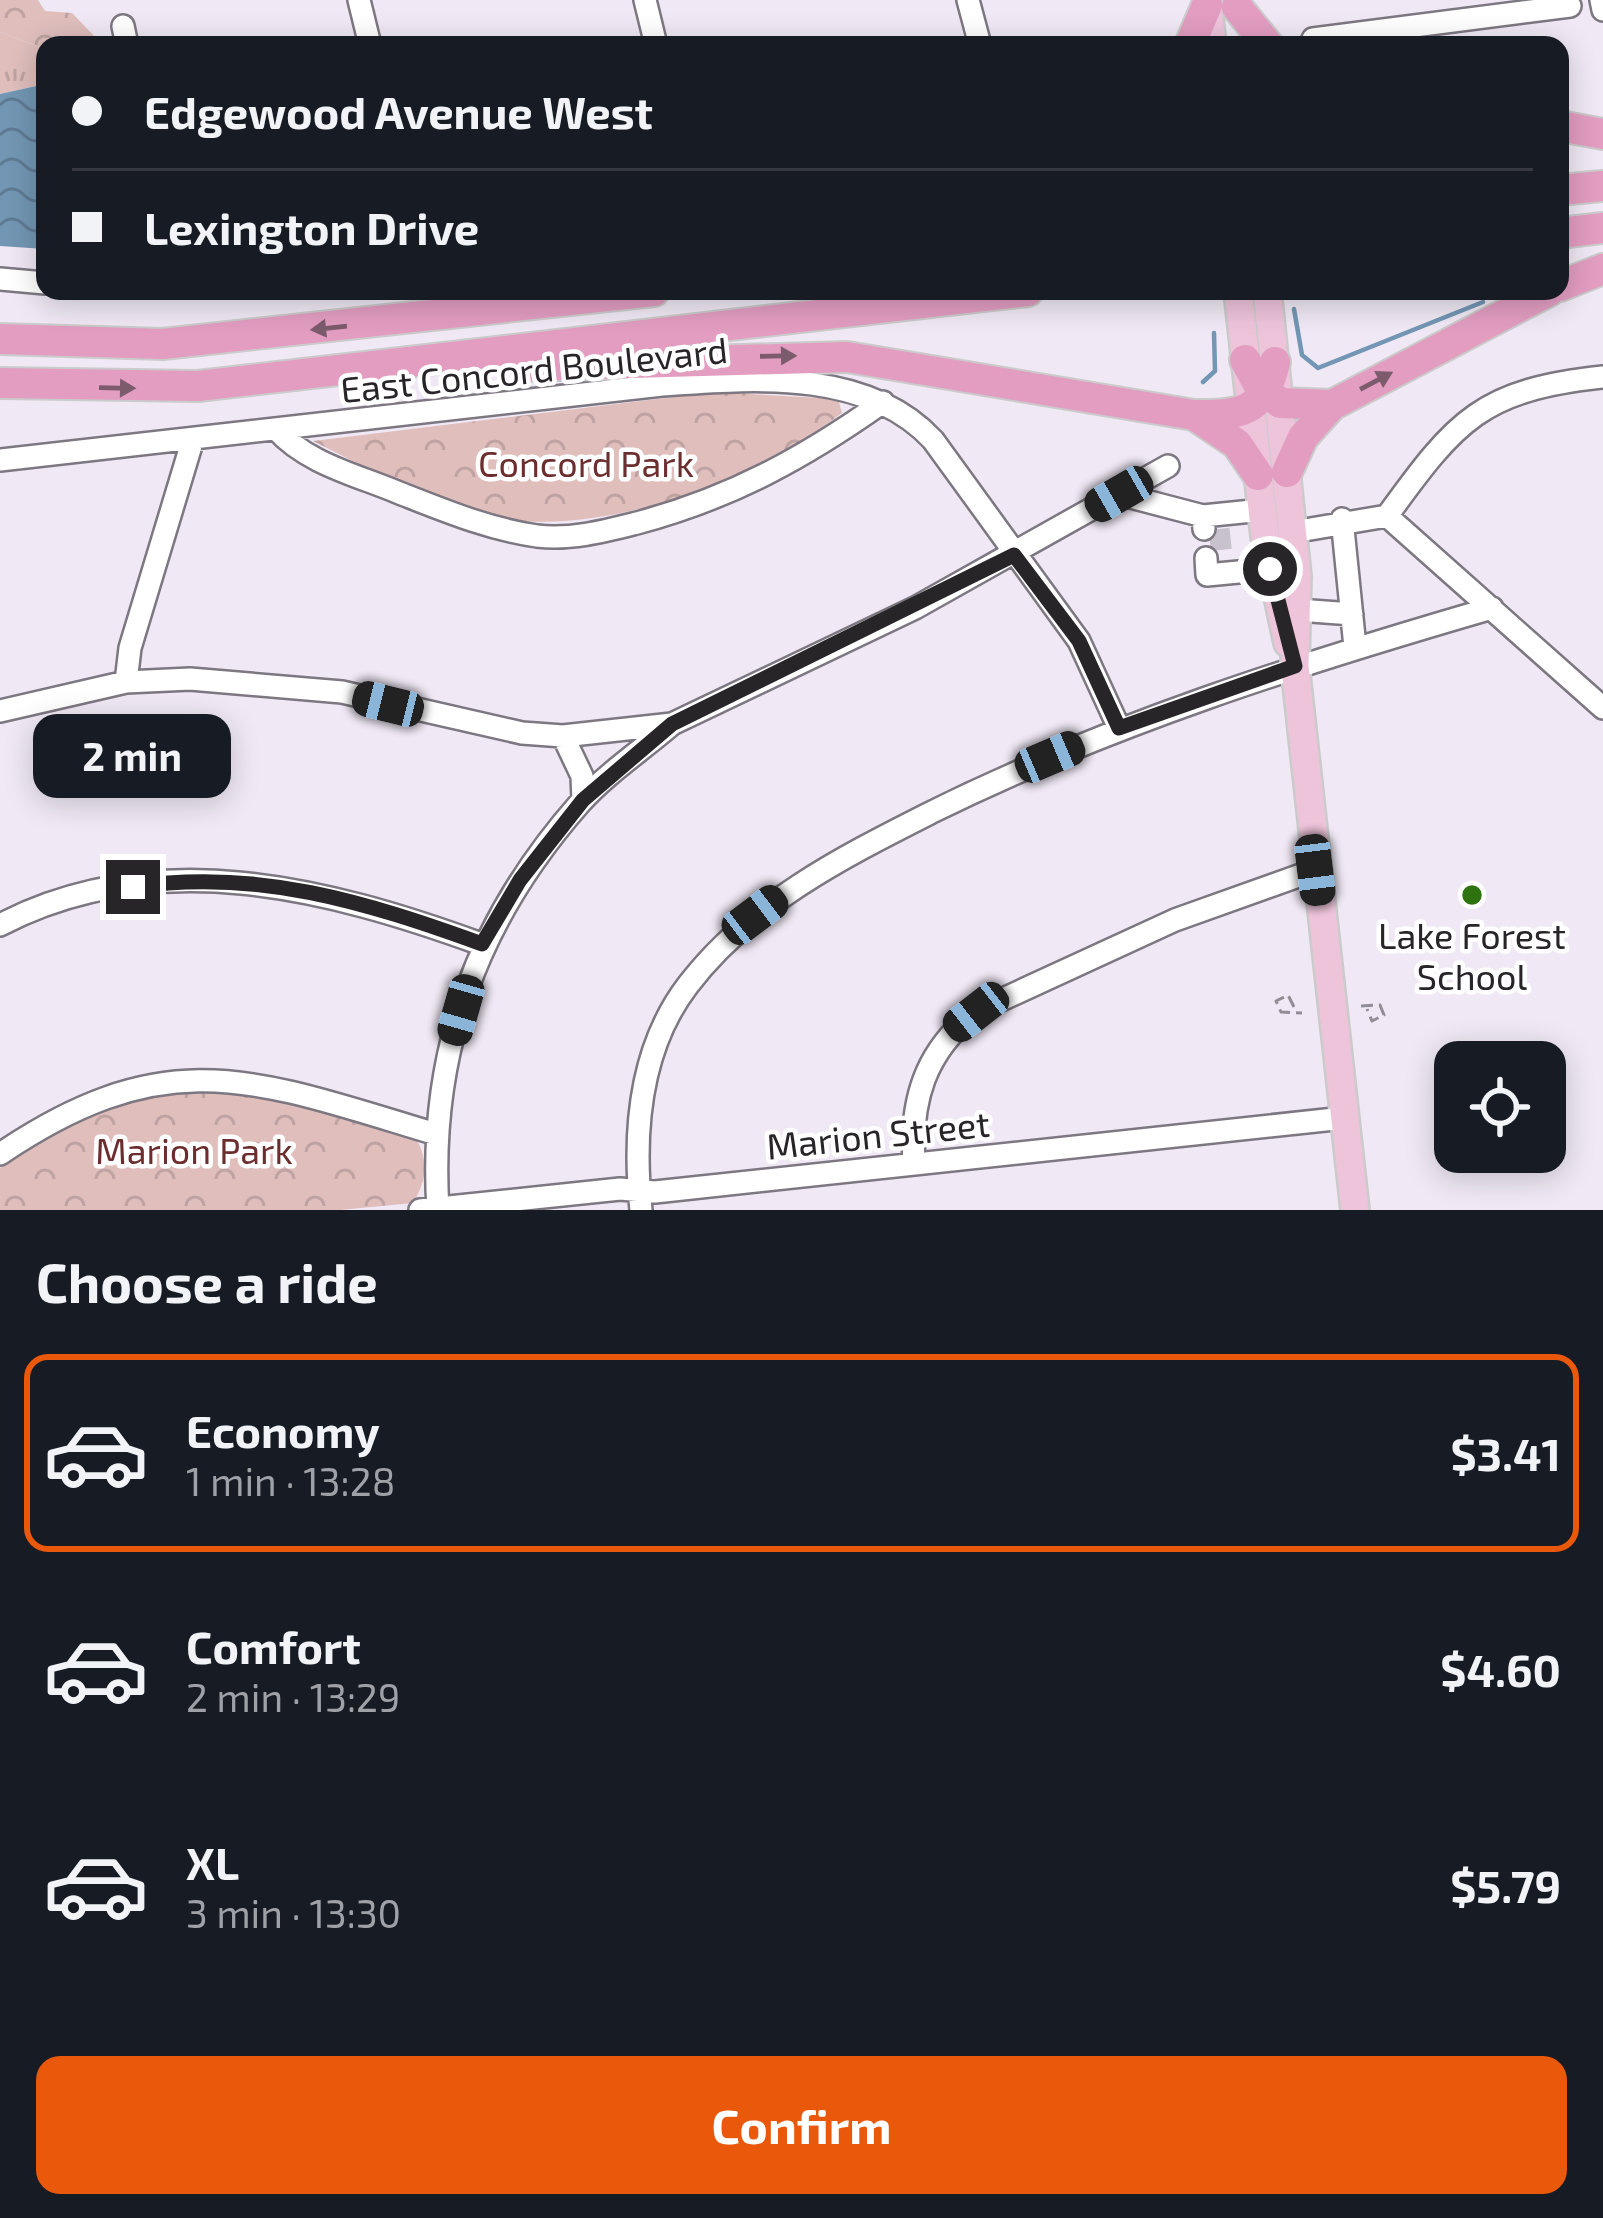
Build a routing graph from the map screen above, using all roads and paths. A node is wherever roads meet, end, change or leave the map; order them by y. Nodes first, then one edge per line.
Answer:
1 (384, 0) edge
2 (646, 0) edge
3 (968, 0) edge
4 (1601, 0) edge
5 (360, 3) edge
6 (1222, 3) edge
7 (1570, 6) dead end
8 (1603, 10) edge
9 (1438, 12) edge
10 (368, 36) edge
11 (654, 36) edge
12 (977, 36) edge
13 (1197, 36) edge
14 (1214, 36) edge
15 (1237, 36) edge
16 (1258, 36) edge
17 (1327, 36) edge
18 (1569, 128) edge
19 (1603, 134) edge
20 (1603, 185) edge
21 (1569, 189) edge
22 (1603, 228) edge
23 (1569, 232) edge
24 (1603, 269) edge
25 (0, 279) edge
26 (36, 282) edge
27 (1569, 282) edge
28 (476, 300) edge
29 (577, 300) edge
30 (950, 300) edge
31 (1241, 300) edge
32 (1266, 300) edge
33 (1532, 300) edge
34 (405, 320) junction
35 (0, 339) edge
36 (1260, 361) junction
37 (410, 362) junction
38 (1603, 377) edge
39 (0, 383) edge
40 (883, 402) junction
41 (1266, 402) junction
42 (1332, 405) junction
43 (1194, 415) junction
44 (276, 429) junction
45 (193, 439) junction
46 (0, 460) edge
47 (1168, 466) dead end
48 (1272, 473) junction
49 (1119, 494) junction
50 (1262, 510) junction
51 (1388, 516) junction
52 (1342, 522) junction
53 (1294, 532) junction
54 (1014, 555) junction
55 (1225, 563) dead end
56 (1270, 569) junction
57 (1492, 608) junction
58 (1298, 610) junction
59 (1352, 614) junction
60 (1355, 647) junction
61 (1295, 666) junction
62 (126, 682) junction
63 (1603, 708) edge
64 (0, 711) edge
65 (672, 724) junction
66 (1119, 728) junction
67 (563, 736) junction
68 (583, 800) junction
69 (1315, 870) junction
70 (0, 925) edge
71 (482, 944) junction
72 (1294, 1007) dead end
73 (1301, 1012) dead end
74 (1344, 1118) junction
75 (436, 1134) junction
76 (0, 1154) edge
77 (914, 1164) junction
78 (640, 1200) edge
79 (432, 1209) edge
80 (1354, 1210) edge

1 - 5 street
2 - 11 street
3 - 12 street
4 - 8 street
5 - 10 street
6 - 13 highway
6 - 14 main road
6 - 15 main road
6 - 16 highway
7 - 9 street
9 - 17 street
18 - 19 highway
20 - 21 highway
22 - 23 highway
24 - 27 highway
25 - 26 street
28 - 34 highway
29 - 34 highway
30 - 37 highway
31 - 36 main road
32 - 36 main road
42 -> 33 highway
34 -> 35 highway
36 - 41 highway
39 -> 37 highway
37 -> 43 highway
38 - 51 street
40 - 44 street, East Concord Boulevard
40 - 44 street
40 - 54 street, East Concord Boulevard
41 - 42 highway
41 - 43 highway
41 - 48 main road
42 - 48 highway
43 - 48 highway
44 - 45 street, East Concord Boulevard
45 - 46 street, East Concord Boulevard
45 - 62 street
47 - 49 street
48 - 50 main road
48 - 53 main road
49 - 50 street
49 - 54 street
50 - 56 main road
51 - 52 street
51 - 57 street
52 - 53 street
52 - 59 street
53 - 58 main road
54 - 65 street
54 - 66 street, East Concord Boulevard
55 - 56 street
56 - 61 main road
57 - 60 street
57 - 63 street
58 - 59 street
58 - 61 main road
59 - 60 street
60 - 61 street
61 - 66 street
61 - 69 main road
62 - 64 street
62 - 67 street
65 - 67 street
65 - 68 street
66 - 78 street
67 - 68 street
68 - 71 street
69 - 74 main road
69 - 77 street
70 - 71 street
71 - 75 street
72 - 73 path
74 - 77 street, Marion Street
74 - 80 main road
75 - 76 street
75 - 79 street
77 - 78 street, Marion Street
78 - 79 street, Marion Street

